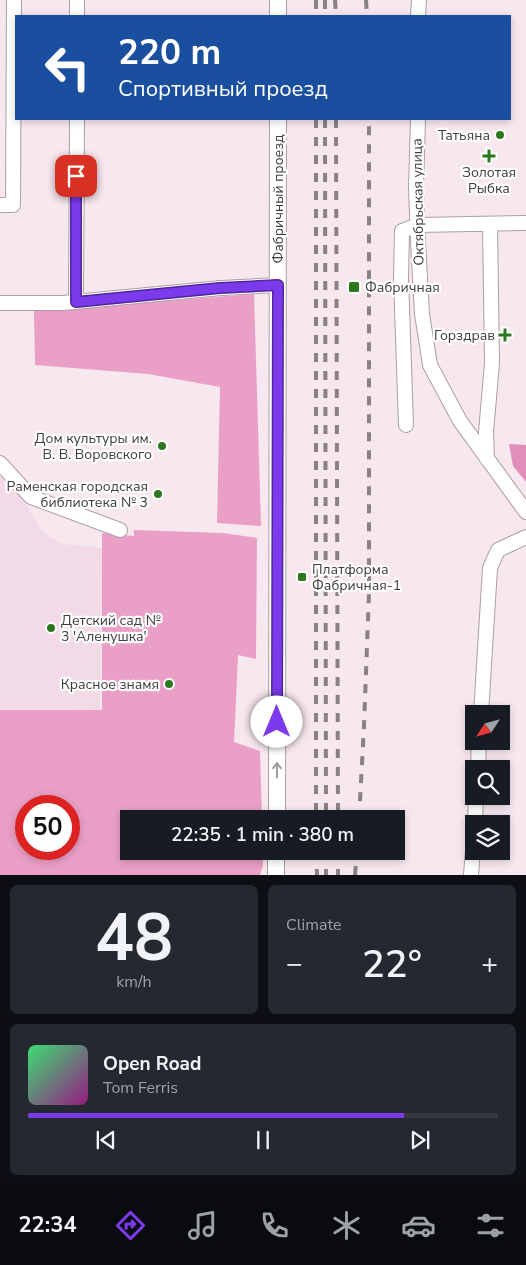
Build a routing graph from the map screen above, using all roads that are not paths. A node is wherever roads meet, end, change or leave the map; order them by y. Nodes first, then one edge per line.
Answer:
1 (14, 0) edge
2 (77, 0) edge
3 (278, 0) edge
4 (419, 0) edge
5 (77, 15) edge
6 (278, 15) edge
7 (418, 15) edge
8 (15, 85) edge
9 (76, 120) edge
10 (278, 120) edge
11 (418, 120) edge
12 (0, 205) edge
13 (526, 223) edge
14 (490, 224) junction
15 (418, 225) junction
16 (278, 285) junction
17 (76, 302) junction
18 (0, 303) edge
19 (406, 425) dead end
20 (487, 460) junction
21 (0, 463) edge
22 (526, 512) edge
23 (120, 530) dead end
24 (526, 537) edge
25 (482, 705) edge
26 (276, 810) edge
27 (276, 860) edge
28 (473, 860) edge
29 (276, 875) edge
30 (472, 875) edge

1 - 8 street
2 - 5 street
3 - 6 main road
4 - 7 street
8 - 12 street
9 - 17 street
10 - 16 main road, Фабричный проезд
11 - 15 street, Октябрьская улица
13 - 14 street
14 - 15 street
14 - 20 street
15 - 19 street
15 - 20 street, Октябрьская улица
16 - 17 street
26 -> 16 main road, Фабричный проезд
17 - 18 street
20 - 22 street, Октябрьская улица
21 - 23 street
24 - 25 street
27 - 29 main road
28 - 30 street

